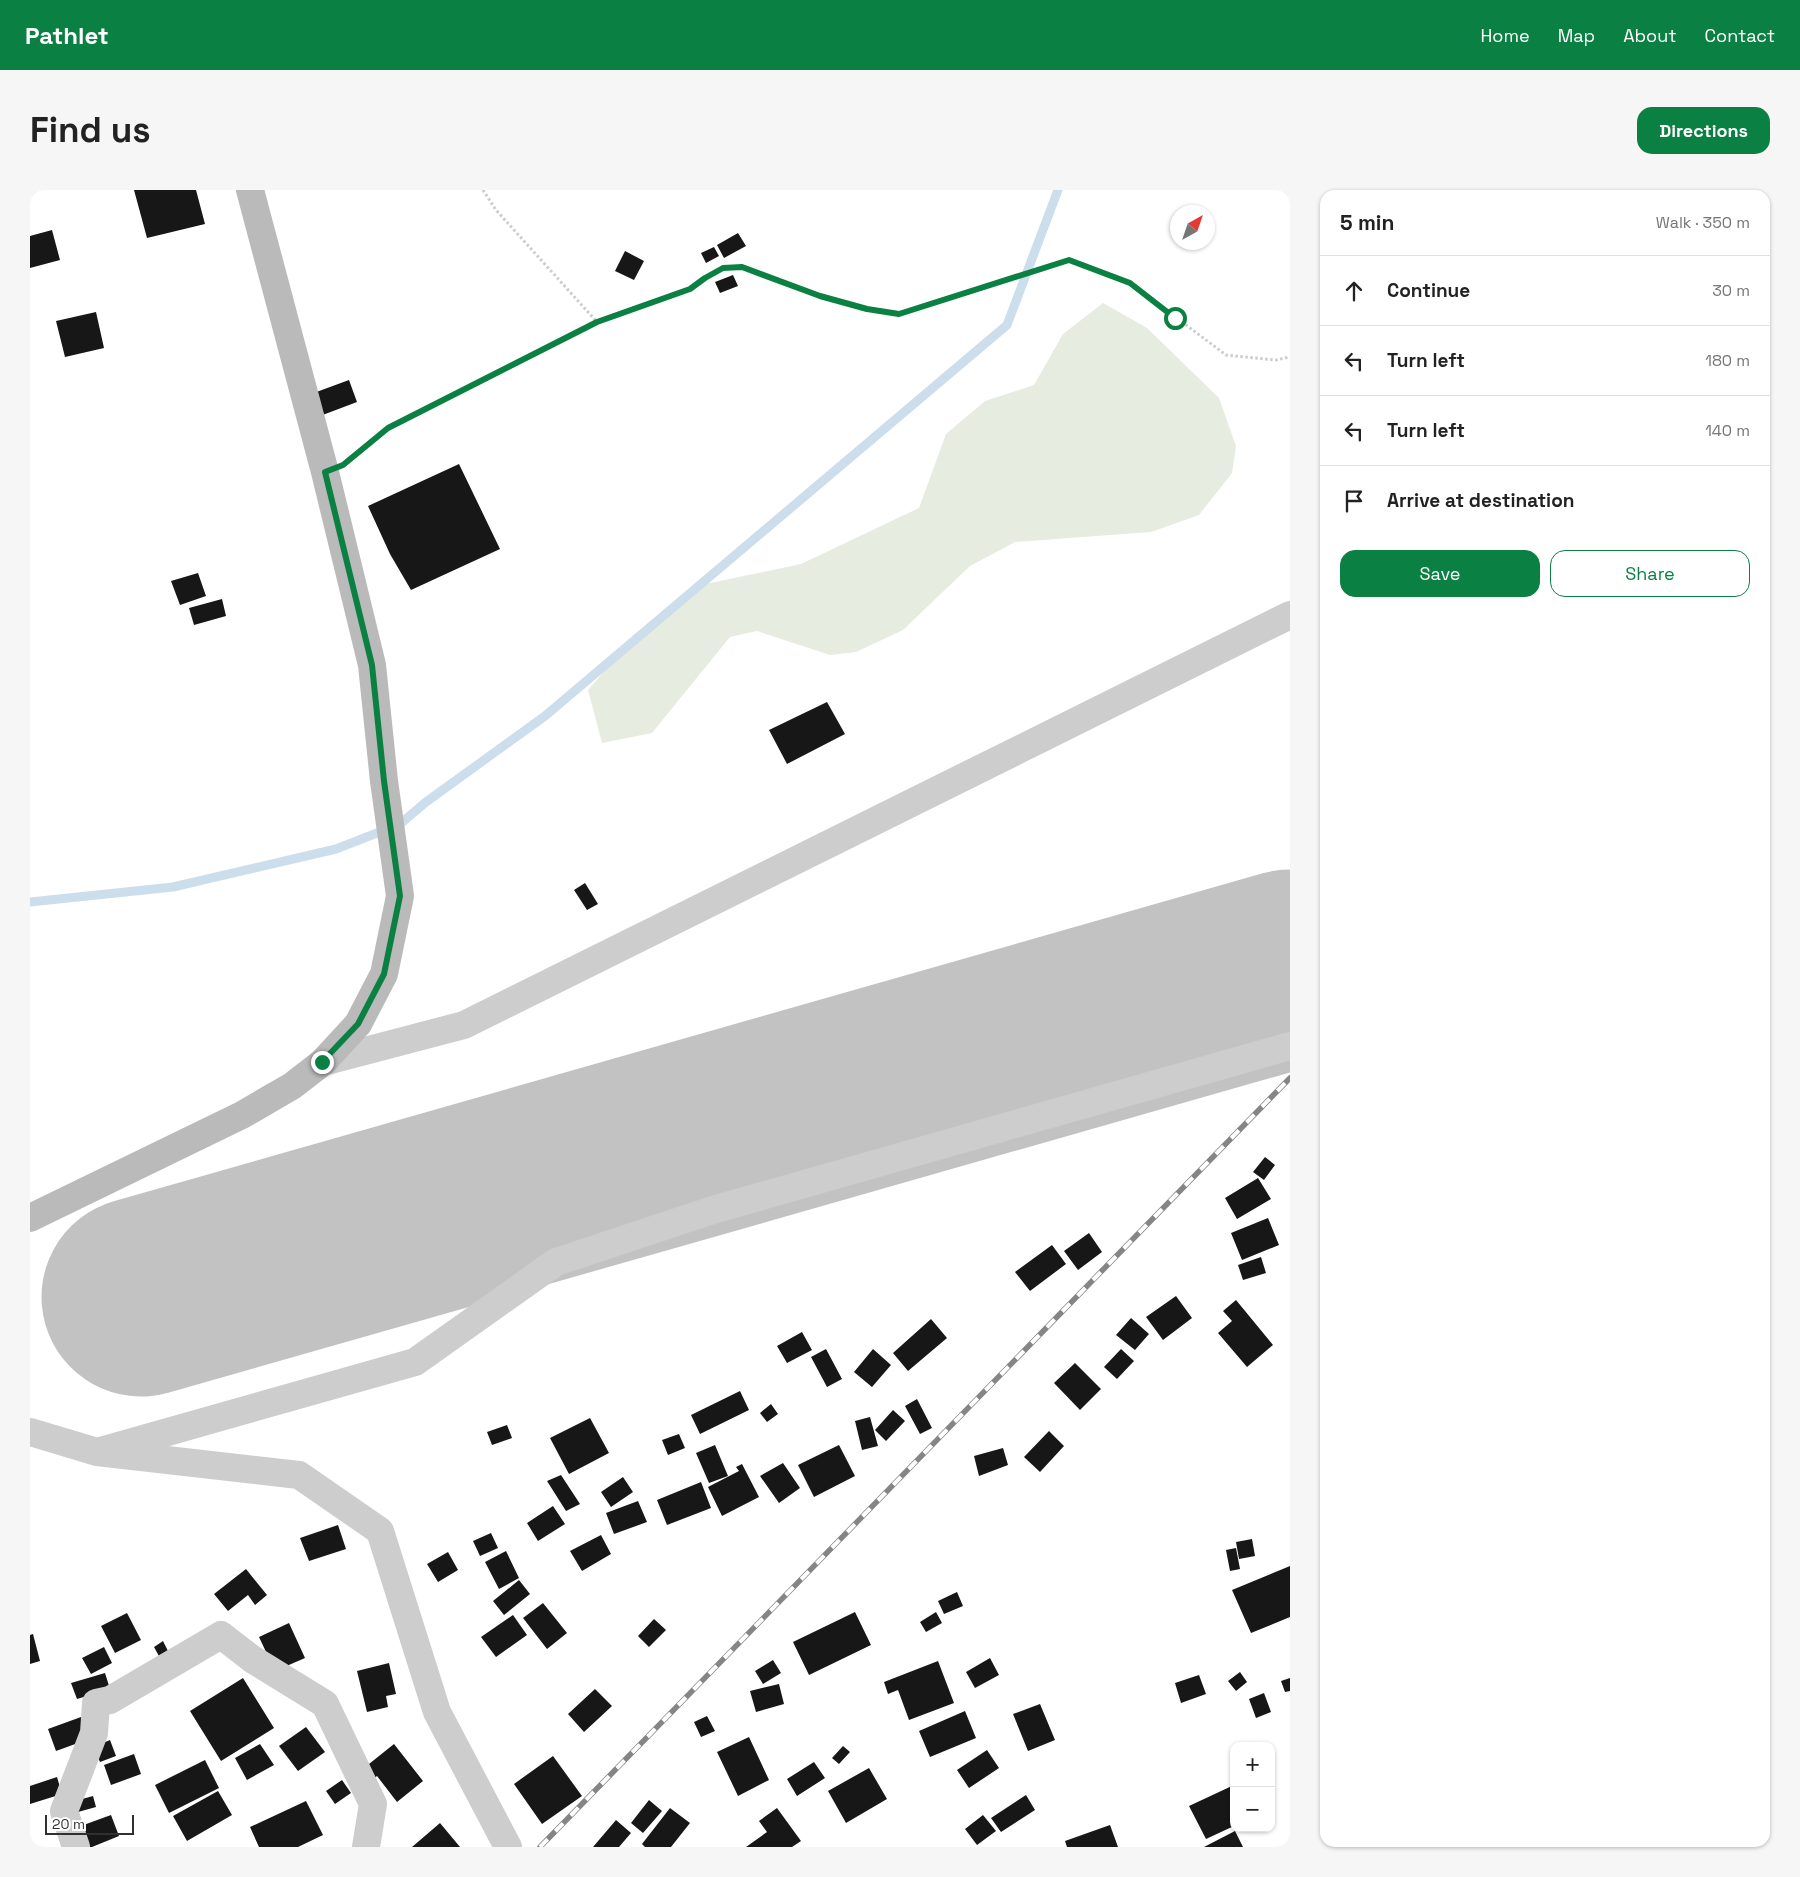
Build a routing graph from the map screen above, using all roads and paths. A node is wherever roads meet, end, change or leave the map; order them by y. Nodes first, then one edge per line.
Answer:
1 (250, 190) edge
2 (483, 190) edge
3 (597, 322) junction
4 (1290, 358) edge
5 (325, 472) junction
6 (1290, 615) edge
7 (1290, 1046) edge
8 (322, 1062) junction
9 (30, 1218) edge
10 (30, 1432) edge
11 (98, 1452) junction
12 (76, 1847) edge
13 (366, 1847) edge
14 (508, 1847) edge

1 - 5 main road
2 - 3 path
3 - 4 path
3 - 5 path
5 - 8 main road
6 - 8 street
7 - 11 street
8 - 9 main road
10 - 11 street
11 - 14 street
12 - 13 street

